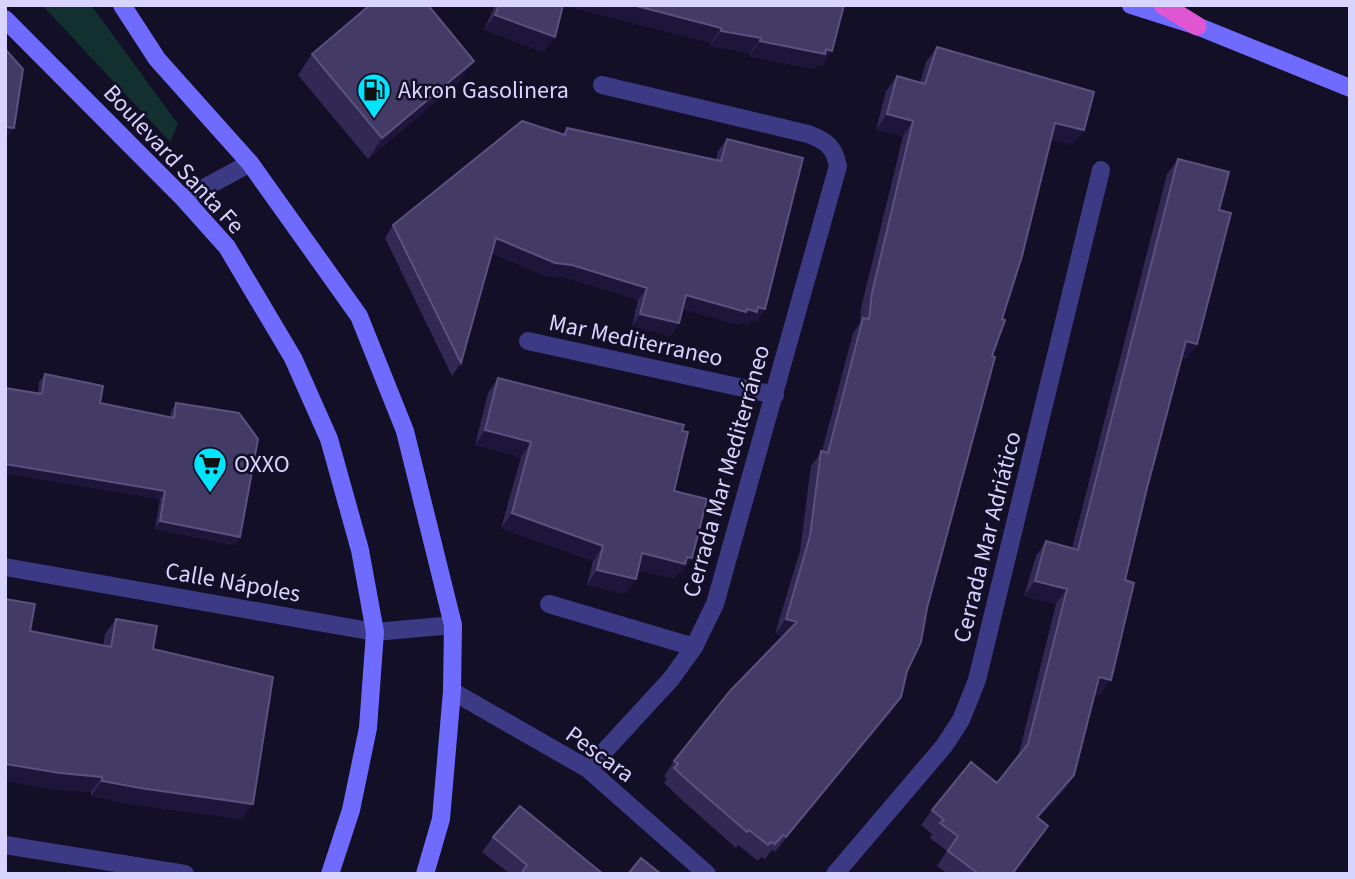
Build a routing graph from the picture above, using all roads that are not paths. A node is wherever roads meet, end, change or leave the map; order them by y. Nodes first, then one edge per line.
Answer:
1 (122, 5) edge
2 (1131, 5) edge
3 (1163, 5) edge
4 (5, 19) edge
5 (1197, 26) junction
6 (602, 85) dead end
7 (1350, 88) edge
8 (250, 163) junction
9 (1101, 170) dead end
10 (184, 199) junction
11 (528, 341) dead end
12 (775, 395) junction
13 (5, 567) edge
14 (550, 604) dead end
15 (453, 625) junction
16 (375, 632) junction
17 (694, 647) junction
18 (452, 691) junction
19 (587, 769) junction
20 (5, 845) edge
21 (184, 874) edge
22 (330, 874) edge
23 (425, 874) edge
24 (707, 874) edge
25 (835, 874) edge

1 - 8 main road, Boulevard Santa Fe
2 - 5 main road
3 - 5 highway
4 - 10 main road, Boulevard Santa Fe
5 - 7 main road
6 - 12 street, Cerrada Mar Mediterráneo
8 - 10 street
8 - 15 main road, Boulevard Santa Fe
9 - 25 street, Cerrada Mar Adriático
10 - 16 main road, Boulevard Santa Fe
11 - 12 street, Mar Mediterraneo
12 - 17 street, Cerrada Mar Mediterráneo
13 - 16 street, Calle Nápoles
14 - 17 street
15 - 16 street, Calle Nápoles
15 - 18 main road, Boulevard Santa Fe
16 - 22 main road, Boulevard Santa Fe
17 - 19 street, Cerrada Mar Mediterráneo
18 - 19 street, Pescara
18 - 23 main road, Boulevard Santa Fe
19 - 24 street, Pescara
20 - 21 street

